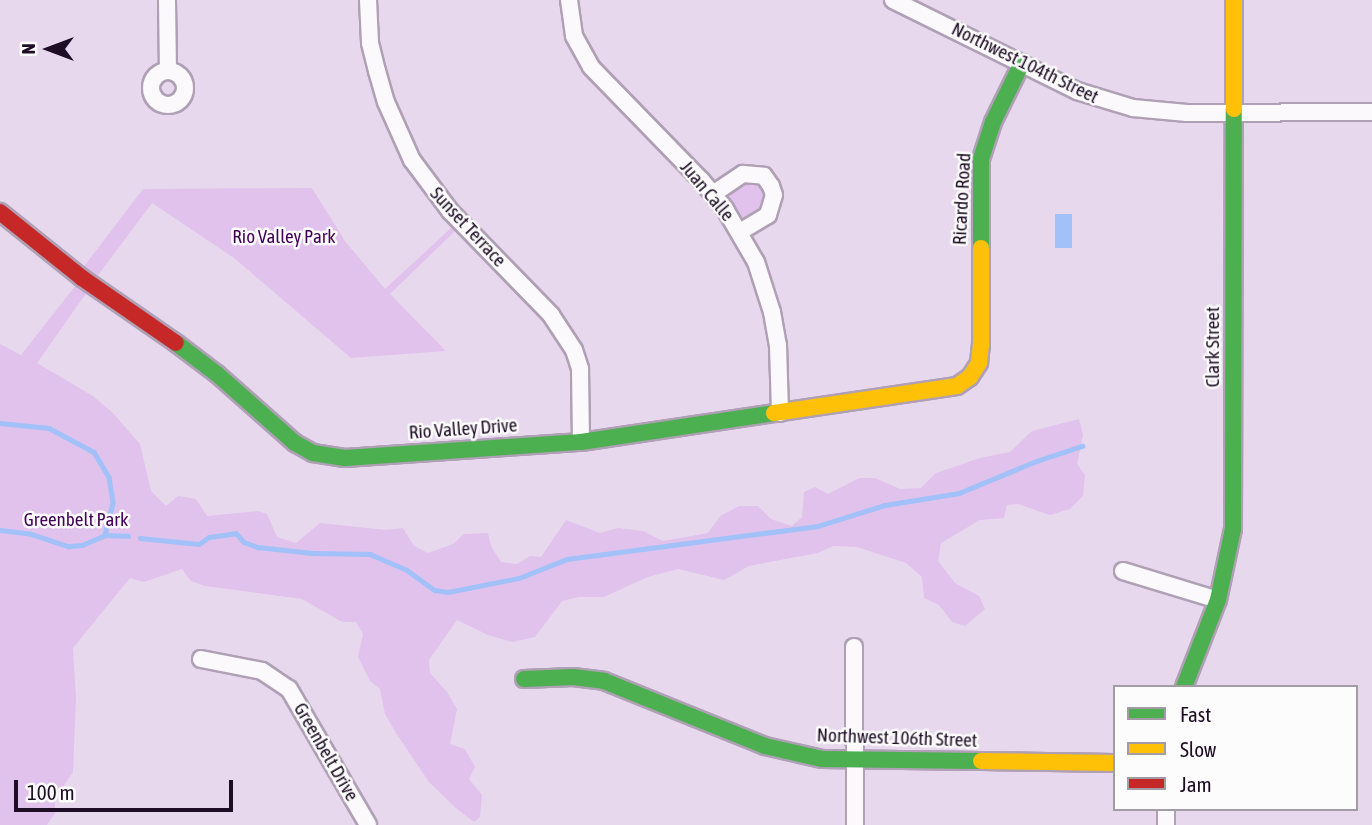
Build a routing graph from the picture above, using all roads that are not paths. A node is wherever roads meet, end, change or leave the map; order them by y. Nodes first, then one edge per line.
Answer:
1 (167, 0) edge
2 (368, 0) edge
3 (569, 0) edge
4 (893, 0) edge
5 (1234, 0) edge
6 (1022, 63) junction
7 (168, 71) dead end
8 (1372, 112) edge
9 (1234, 113) junction
10 (713, 194) junction
11 (0, 212) edge
12 (740, 232) junction
13 (981, 345) joint
14 (780, 413) junction
15 (580, 442) junction
16 (1123, 571) dead end
17 (1218, 600) junction
18 (854, 647) dead end
19 (201, 659) dead end
20 (524, 679) dead end
21 (1185, 685) edge
22 (855, 761) junction
23 (1113, 762) edge
24 (368, 825) edge
25 (855, 825) edge

1 - 7 street
2 - 15 street, Sunset Terrace
3 - 10 street, Juan Calle
4 - 6 street, Northwest 104th Street
5 - 9 street, Clark Street
6 - 9 street, Northwest 104th Street
6 - 13 street, Ricardo Road
8 - 9 street, Northwest 104th Street
9 - 17 street, Clark Street
10 - 12 street, Juan Calle
10 - 12 street
11 - 15 street, Rio Valley Drive
12 - 14 street, Juan Calle
13 - 14 street, Rio Valley Drive
14 - 15 street, Rio Valley Drive
16 - 17 street
17 - 21 street, Clark Street
18 - 22 street
19 - 24 street, Greenbelt Drive
20 - 22 street, Northwest 106th Street
22 - 23 street, Northwest 106th Street
22 - 25 street

